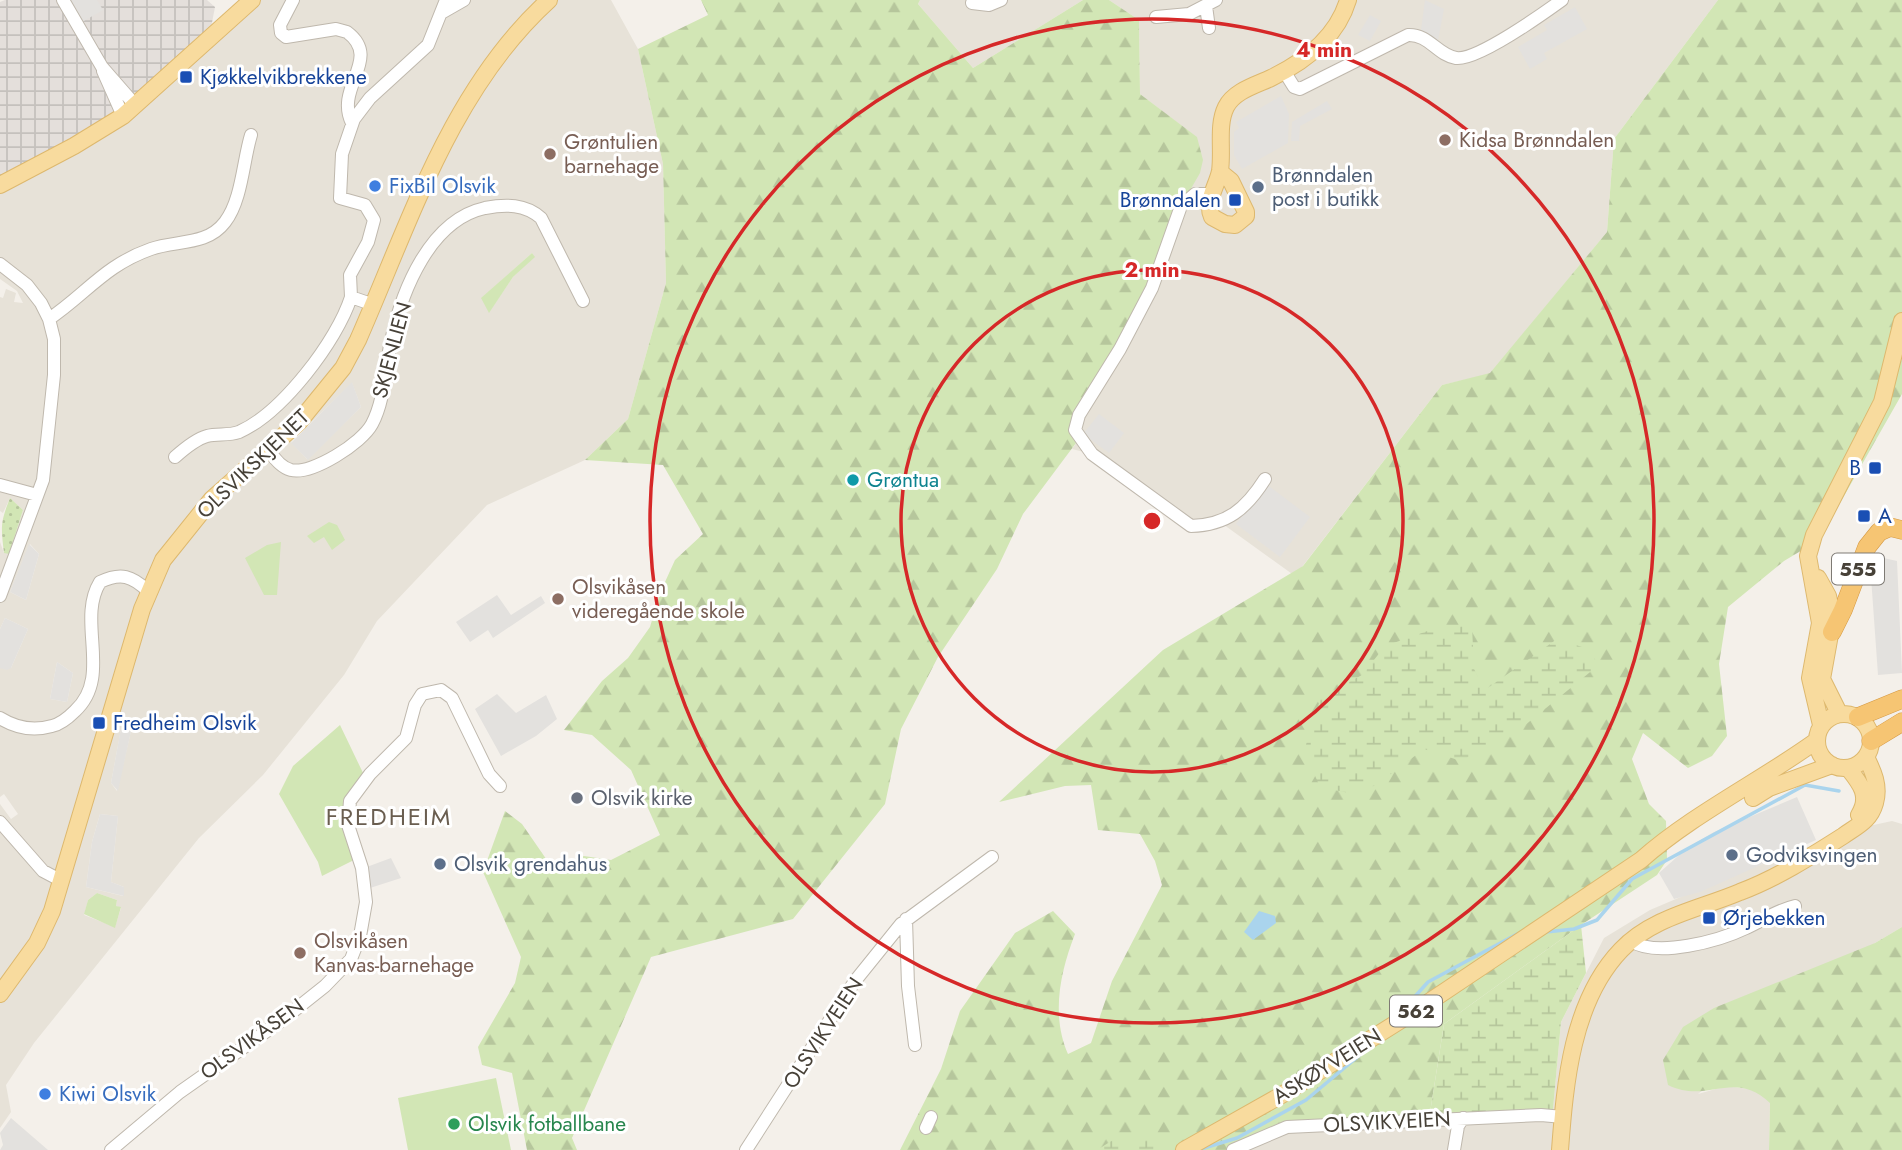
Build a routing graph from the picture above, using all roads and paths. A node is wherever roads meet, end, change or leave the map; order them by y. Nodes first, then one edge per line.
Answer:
1 (63, 0) edge
2 (293, 0) edge
3 (464, 0) edge
4 (549, 0) edge
5 (1002, 0) edge
6 (1348, 0) edge
7 (1562, 0) edge
8 (246, 2) edge
9 (972, 3) dead end
10 (1211, 3) edge
11 (444, 6) edge
12 (1156, 17) dead end
13 (1209, 28) dead end
14 (1284, 71) junction
15 (129, 111) junction
16 (352, 123) junction
17 (251, 135) dead end
18 (1220, 172) junction
19 (0, 185) edge
20 (1213, 194) junction
21 (0, 264) edge
22 (351, 297) junction
23 (583, 301) dead end
24 (374, 305) junction
25 (49, 319) junction
26 (1902, 321) edge
27 (267, 449) junction
28 (176, 457) dead end
29 (1265, 479) dead end
30 (0, 485) edge
31 (37, 495) junction
32 (1902, 530) edge
33 (1803, 560) junction
34 (148, 591) junction
35 (0, 596) edge
36 (1832, 632) junction
37 (1902, 699) edge
38 (1839, 713) junction
39 (1858, 717) junction
40 (0, 718) edge
41 (1902, 722) edge
42 (1821, 724) junction
43 (1816, 741) junction
44 (1869, 749) junction
45 (1832, 765) junction
46 (1849, 768) junction
47 (500, 786) dead end
48 (0, 822) edge
49 (1844, 835) junction
50 (992, 857) dead end
51 (1641, 860) junction
52 (62, 881) junction
53 (1795, 906) dead end
54 (905, 919) junction
55 (1631, 941) junction
56 (0, 994) edge
57 (915, 1045) dead end
58 (1563, 1117) junction
59 (1463, 1118) junction
60 (111, 1150) edge
61 (746, 1150) edge
62 (1184, 1150) edge
63 (1233, 1150) edge
64 (1454, 1150) edge
65 (1560, 1150) edge

1 - 15 street
2 - 16 street
3 - 11 street
4 - 24 main road, OLSVIKSKJENET
5 - 9 street
6 - 14 main road
7 - 14 street
8 - 15 main road
10 - 12 street
10 - 13 street
11 - 16 street
14 - 18 main road
15 - 19 main road
16 - 22 street
17 - 25 street
18 - 20 main road
18 - 20 main road
20 - 29 street
21 - 25 street
22 - 24 street
22 - 28 street
23 - 27 street, SKJENLIEN
24 - 27 main road, OLSVIKSKJENET
25 - 31 street
26 - 33 main road
27 - 34 main road, OLSVIKSKJENET
30 - 31 street
31 - 35 street
32 - 36 highway, 555
33 - 36 main road
33 - 42 main road
34 - 40 street
34 - 52 main road, OLSVIKSKJENET
36 - 38 main road
37 - 39 highway
38 - 39 main road
38 - 42 main road
39 - 44 main road
41 - 44 highway
42 - 43 main road
43 - 45 main road
43 - 51 main road, ASKØYVEIEN / 562
44 - 46 main road
44 - 49 main road
45 - 46 main road
45 - 51 main road, ASKØYVEIEN / 562
46 - 49 main road
47 - 60 street, OLSVIKÅSEN
48 - 52 street
49 - 55 main road
50 - 54 street, OLSVIKVEIEN
51 - 62 main road, ASKØYVEIEN / 562
52 - 56 main road, OLSVIKSKJENET
53 - 55 street
54 - 57 street
54 - 61 street, OLSVIKVEIEN
55 - 58 main road
58 - 59 street, OLSVIKVEIEN
58 - 65 main road
59 - 63 street, OLSVIKVEIEN
59 - 64 street, OLSVIKVEIEN

